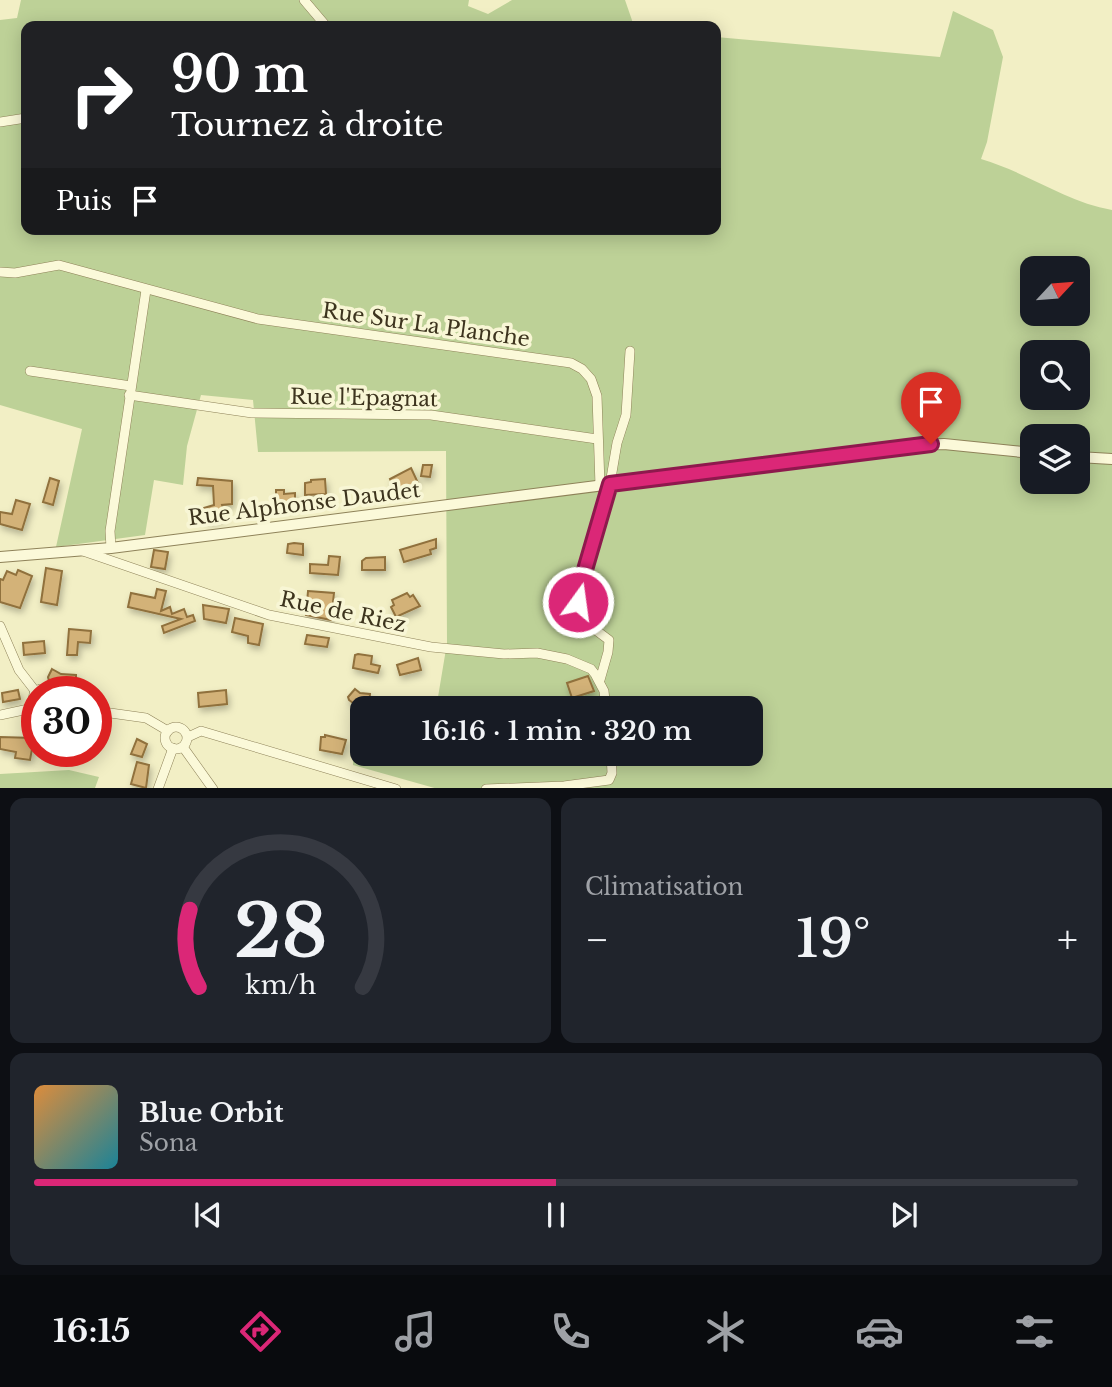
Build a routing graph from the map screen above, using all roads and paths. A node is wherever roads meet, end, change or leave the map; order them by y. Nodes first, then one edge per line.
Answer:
1 (304, 0) edge
2 (322, 21) edge
3 (21, 119) edge
4 (0, 122) edge
5 (0, 272) edge
6 (146, 290) junction
7 (630, 351) dead end
8 (30, 371) dead end
9 (130, 391) junction
10 (597, 439) junction
11 (1020, 452) edge
12 (1090, 458) edge
13 (1112, 459) edge
14 (605, 485) junction
15 (111, 548) junction
16 (81, 551) junction
17 (0, 556) edge
18 (0, 626) edge
19 (24, 676) edge
20 (600, 680) junction
21 (603, 696) edge
22 (21, 712) edge
23 (112, 713) edge
24 (0, 715) edge
25 (167, 731) junction
26 (188, 737) junction
27 (178, 748) junction
28 (612, 766) edge
29 (158, 788) edge
30 (212, 788) edge
31 (393, 788) edge
32 (512, 788) edge

1 - 2 street
3 - 4 street
5 - 6 street, Rue Sur La Planche
6 - 9 street
6 - 10 street, Rue Sur La Planche
7 - 14 street
8 - 9 street, Rue l'Epagnat
9 - 10 street, Rue l'Epagnat
9 - 15 street
10 - 14 street, Rue Sur La Planche
11 - 14 street, Rue Alphonse Daudet
12 - 13 street
14 - 15 street, Rue Alphonse Daudet
14 - 20 street
15 - 16 street, Rue Alphonse Daudet
16 - 17 street, Rue Alphonse Daudet
16 - 20 street, Rue de Riez
18 - 19 street
20 - 21 street
22 - 24 street
23 - 25 street
25 - 26 street
25 - 27 street
26 - 27 street
26 - 31 street
27 - 29 street
27 - 30 street
28 - 32 street

